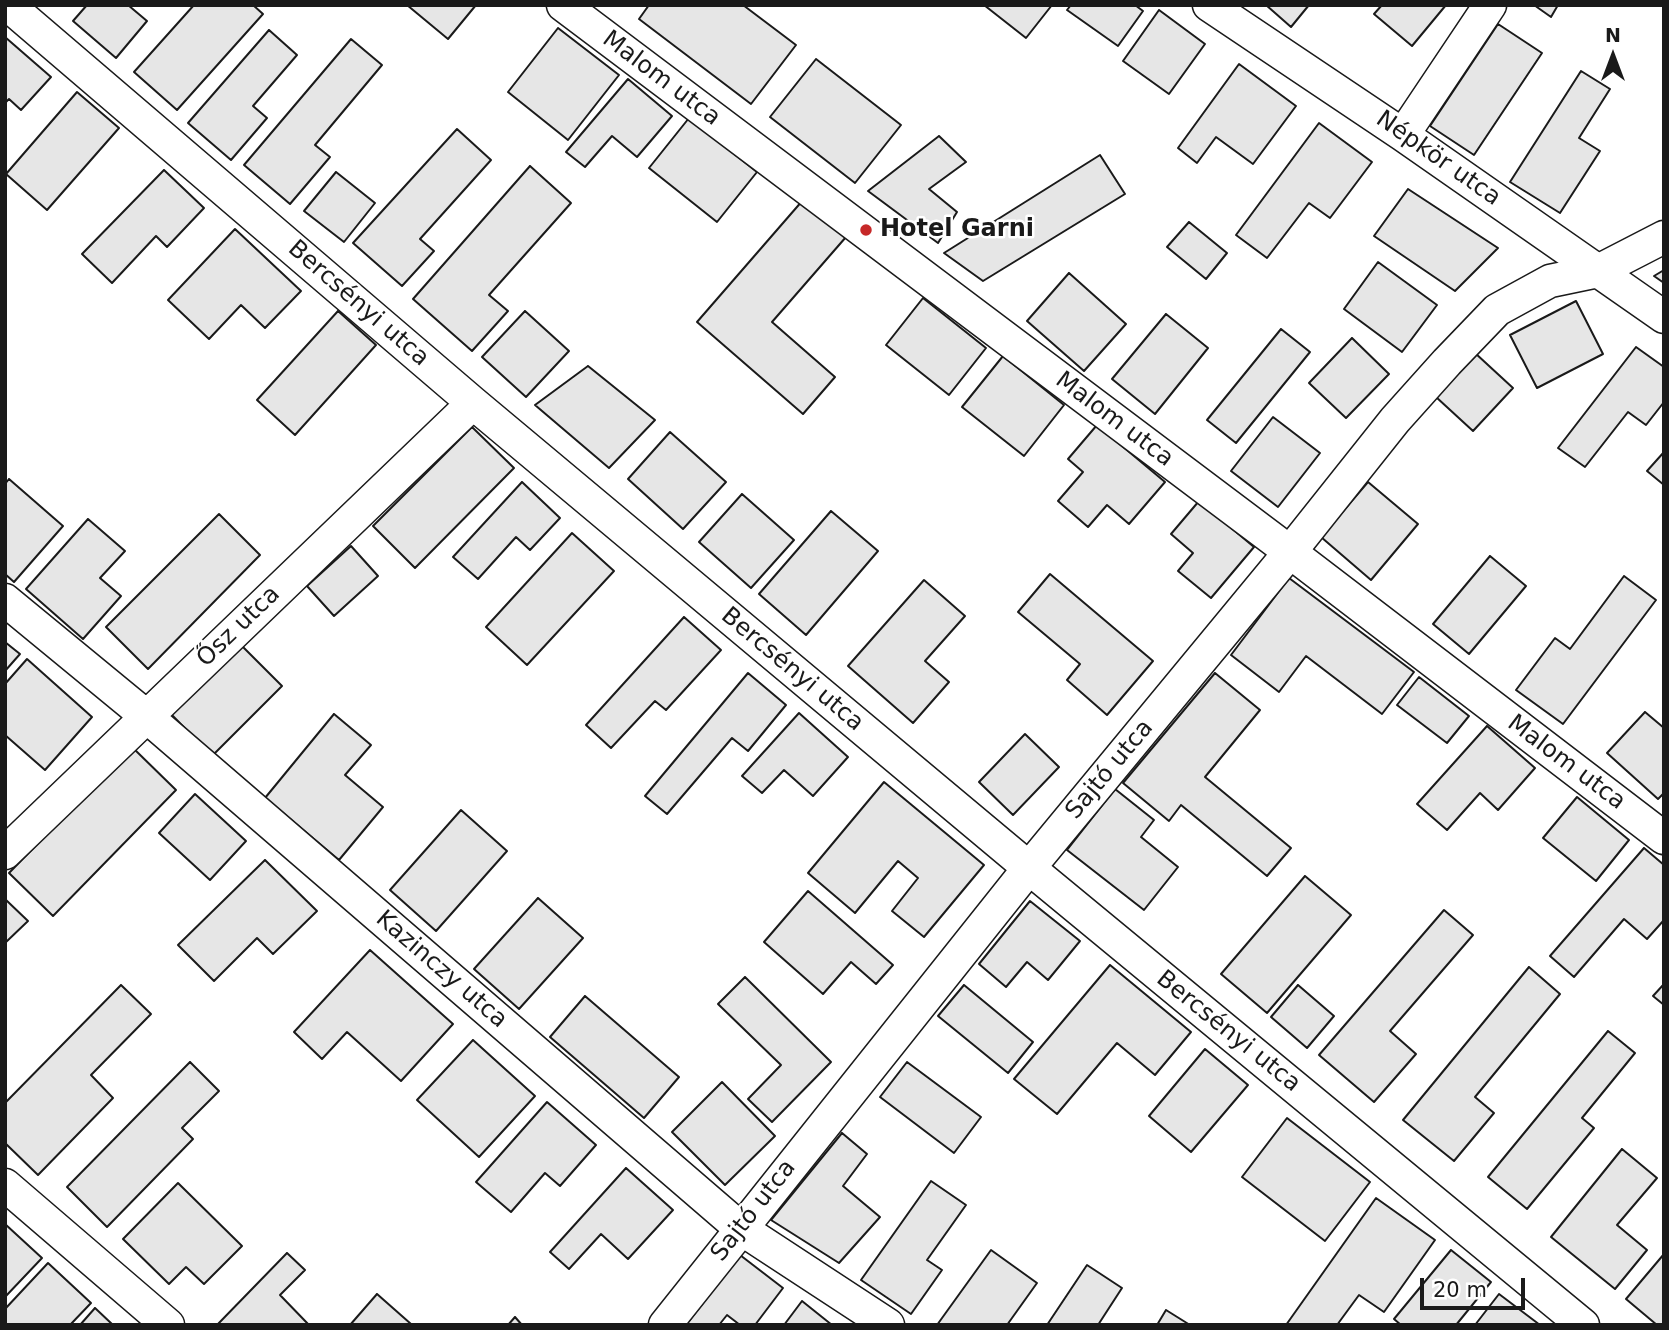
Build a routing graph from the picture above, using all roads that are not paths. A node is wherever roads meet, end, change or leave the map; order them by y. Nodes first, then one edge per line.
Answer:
1 (8, 5) edge
2 (563, 5) edge
3 (1209, 5) edge
4 (1490, 5) edge
5 (1403, 135) junction
6 (1664, 237) edge
7 (1598, 271) junction
8 (1664, 317) edge
9 (473, 403) junction
10 (1290, 552) junction
11 (5, 600) edge
12 (146, 716) junction
13 (1664, 838) edge
14 (5, 853) edge
15 (1028, 868) junction
16 (5, 1185) edge
17 (740, 1228) junction
18 (168, 1325) edge
19 (665, 1325) edge
20 (888, 1325) edge
21 (1583, 1325) edge

1 - 9 street, Bercsényi utca
2 - 10 street, Malom utca
3 - 5 street, Népkör utca
4 - 5 street
5 - 7 street, Népkör utca
6 - 7 street, Sajtó utca
7 - 8 street, Népkör utca
7 - 10 street, Sajtó utca
9 - 12 street, Ősz utca
9 - 15 street, Bercsényi utca
10 - 13 street, Malom utca
10 - 15 street, Sajtó utca
11 - 12 street, Kazinczy utca
12 - 14 street, Ősz utca
12 - 17 street, Kazinczy utca
15 - 17 street, Sajtó utca
15 - 21 street, Bercsényi utca
16 - 18 street
17 - 19 street, Sajtó utca
17 - 20 street, Kazinczy utca

